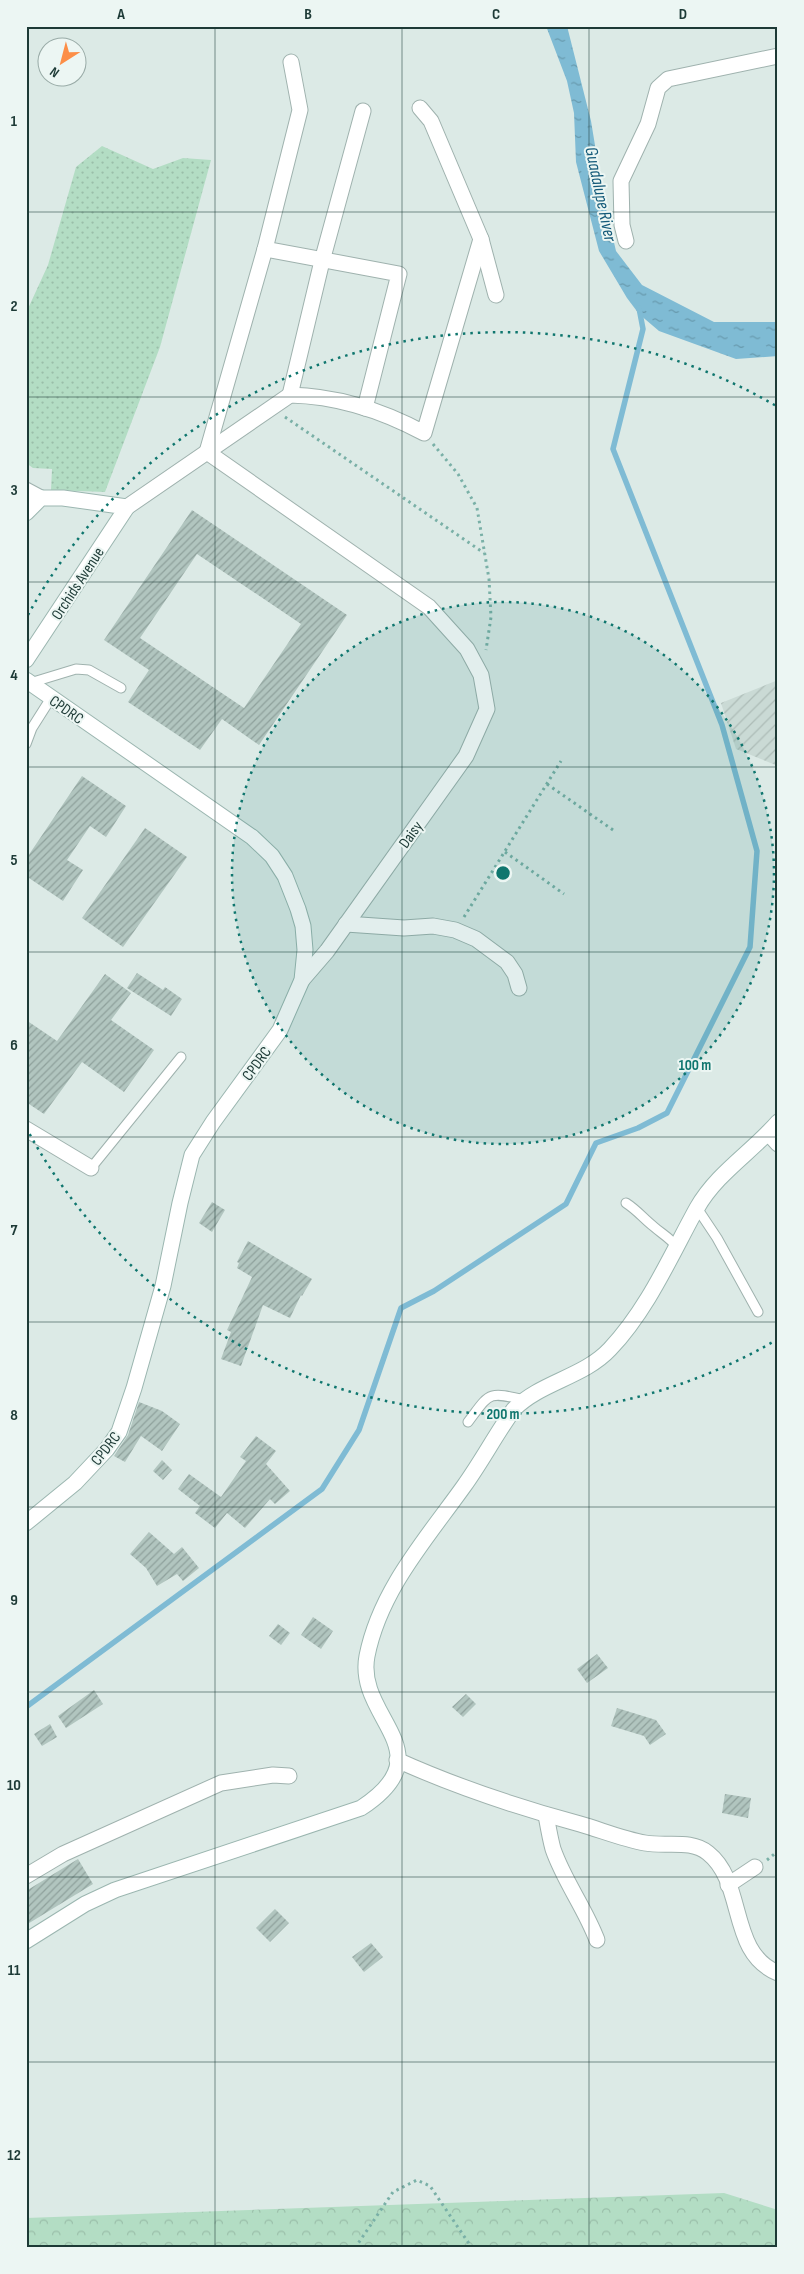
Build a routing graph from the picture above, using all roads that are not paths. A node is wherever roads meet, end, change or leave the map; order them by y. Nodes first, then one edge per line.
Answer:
1 (778, 56) edge
2 (291, 62) dead end
3 (420, 108) dead end
4 (363, 111) dead end
5 (481, 239) junction
6 (626, 241) dead end
7 (265, 249) junction
8 (322, 262) junction
9 (496, 295) dead end
10 (290, 395) junction
11 (365, 408) junction
12 (207, 452) junction
13 (26, 490) edge
14 (42, 498) junction
15 (127, 507) junction
16 (26, 513) edge
17 (26, 660) edge
18 (28, 682) edge
19 (121, 688) dead end
20 (51, 698) junction
21 (26, 744) edge
22 (346, 924) junction
23 (302, 980) junction
24 (519, 988) dead end
25 (181, 1057) dead end
26 (26, 1129) edge
27 (775, 1133) edge
28 (91, 1168) joint
29 (626, 1204) dead end
30 (697, 1208) junction
31 (677, 1247) junction
32 (758, 1312) dead end
33 (524, 1400) junction
34 (468, 1422) dead end
35 (26, 1523) edge
36 (398, 1760) junction
37 (289, 1776) dead end
38 (546, 1815) junction
39 (755, 1867) dead end
40 (26, 1876) edge
41 (728, 1885) junction
42 (597, 1940) dead end
43 (26, 1941) edge
44 (778, 1973) edge

1 - 6 street
2 - 7 street
3 - 5 street
4 - 8 street
5 - 9 street
5 - 11 street
7 - 8 street
7 - 12 street
8 - 10 street
8 - 11 street
10 - 11 street
10 - 12 street
12 - 15 street
12 - 22 street, Daisy
13 - 14 street
14 - 15 street
14 - 16 street
15 - 17 street, Orchids Avenue
18 - 19 lane
18 - 20 street, CPDRC
20 - 21 lane
20 - 23 street, CPDRC
22 - 23 street, Daisy
22 - 24 street
23 - 35 street, CPDRC
25 - 28 lane
26 - 28 street
27 - 30 street
29 - 31 lane
30 - 31 street
30 - 32 lane
31 - 33 street
33 - 34 lane
33 - 36 street
36 - 38 street
36 - 43 street
37 - 40 street
38 - 41 street
38 - 42 street
39 - 41 street
41 - 44 street

